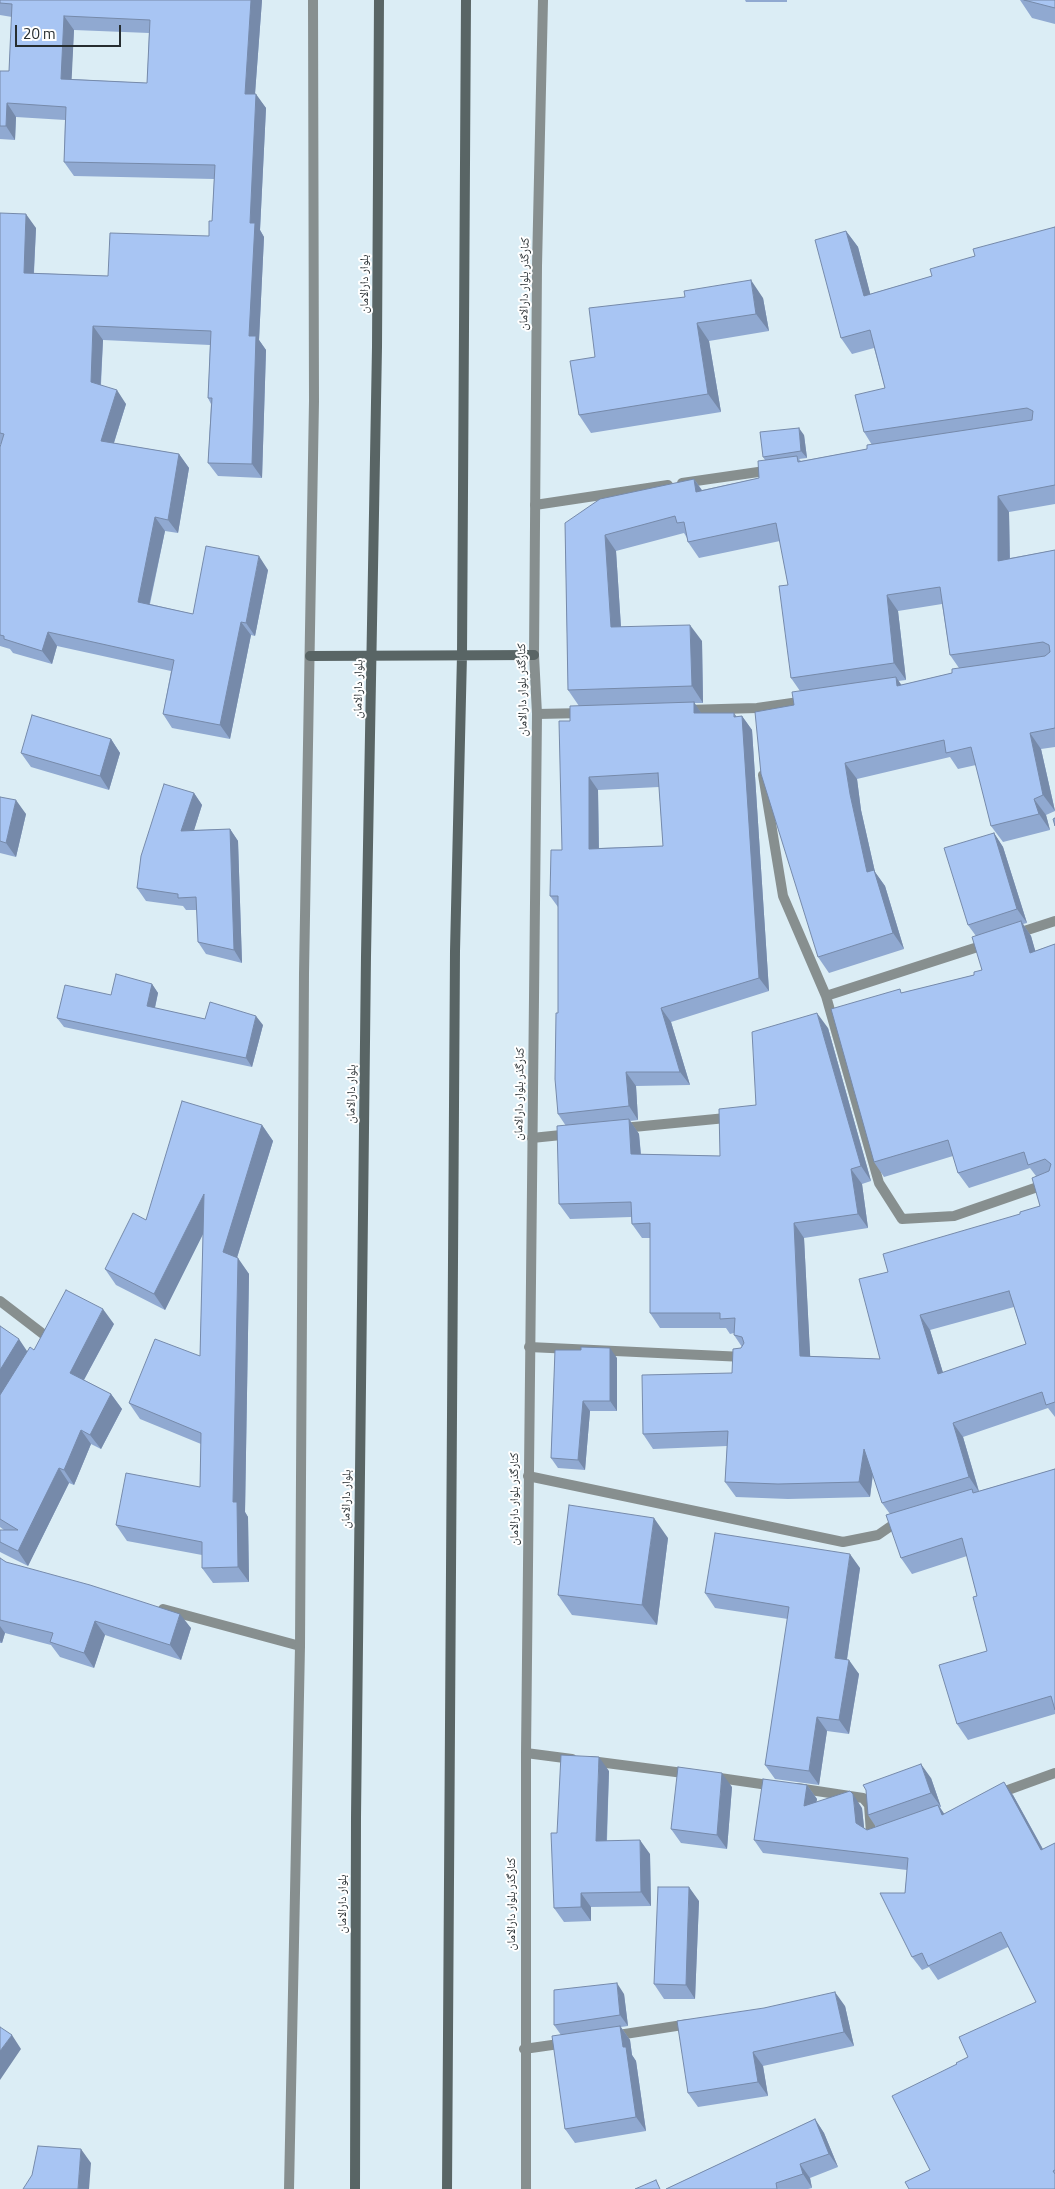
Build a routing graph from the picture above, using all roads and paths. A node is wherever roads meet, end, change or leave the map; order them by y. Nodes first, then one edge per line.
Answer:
1 (313, 0) edge
2 (379, 0) edge
3 (466, 0) edge
4 (543, 0) edge
5 (782, 468) edge
6 (535, 505) junction
7 (462, 655) junction
8 (534, 655) junction
9 (310, 656) junction
10 (373, 656) junction
11 (814, 700) edge
12 (677, 710) edge
13 (597, 712) edge
14 (537, 714) junction
15 (762, 764) edge
16 (1055, 921) edge
17 (826, 996) junction
18 (726, 1118) edge
19 (610, 1130) edge
20 (581, 1133) edge
21 (532, 1138) junction
22 (1055, 1181) edge
23 (0, 1301) edge
24 (47, 1338) edge
25 (529, 1347) junction
26 (748, 1357) edge
27 (528, 1476) junction
28 (909, 1521) edge
29 (149, 1605) edge
30 (300, 1646) junction
31 (526, 1753) junction
32 (1055, 1773) edge
33 (990, 1797) edge
34 (887, 1834) edge
35 (700, 2022) edge
36 (602, 2037) edge
37 (573, 2042) edge
38 (524, 2049) junction
39 (289, 2189) edge
40 (355, 2189) edge
41 (447, 2189) edge
42 (526, 2189) edge

1 - 9 street
2 - 10 main road, بلوار دارالامان
3 - 7 main road
4 - 6 street, کنارگذر بلوار دارالامان
5 - 6 street
6 - 8 street, کنارگذر بلوار دارالامان
7 - 8 main road
7 - 10 main road
7 - 41 main road
8 - 14 street, کنارگذر بلوار دارالامان
9 - 10 main road
9 - 30 street
10 - 40 main road, بلوار دارالامان
11 - 12 street
13 - 14 street
14 - 21 street, کنارگذر بلوار دارالامان
15 - 17 street
16 - 17 street
17 - 22 street
18 - 19 street
20 - 21 street
21 - 25 street, کنارگذر بلوار دارالامان
23 - 24 street
25 - 26 street
25 - 27 street, کنارگذر بلوار دارالامان
27 - 28 street
27 - 31 street, کنارگذر بلوار دارالامان
29 - 30 street
30 - 39 street
31 - 34 street
31 - 38 street, کنارگذر بلوار دارالامان
32 - 33 street
35 - 36 street
37 - 38 street
38 - 42 street, کنارگذر بلوار دارالامان

